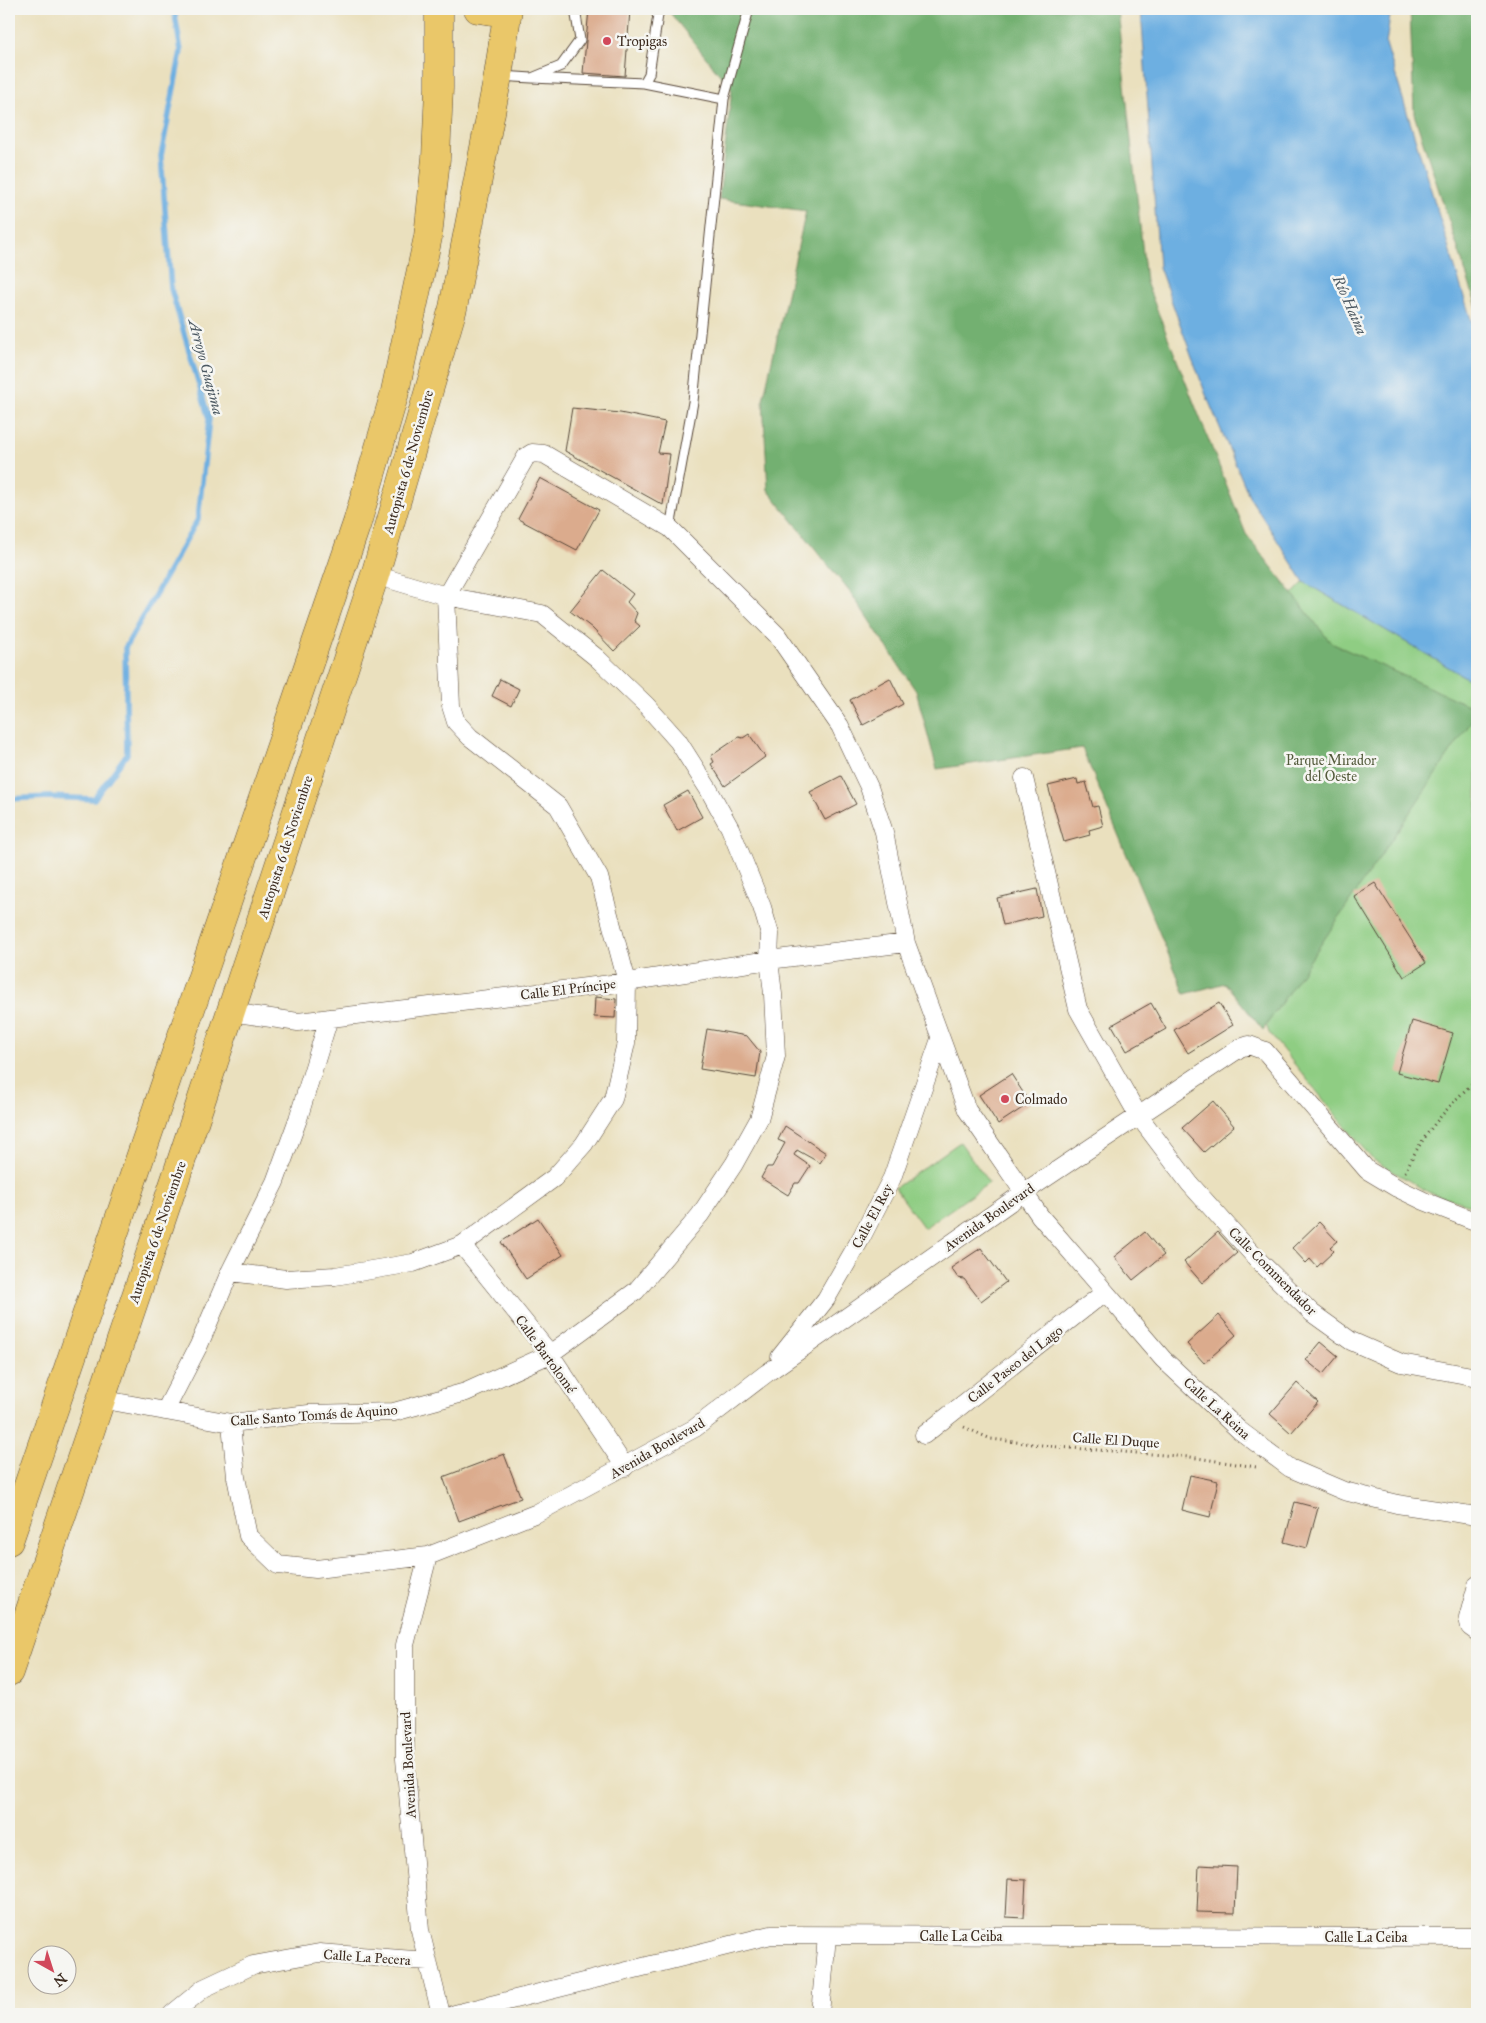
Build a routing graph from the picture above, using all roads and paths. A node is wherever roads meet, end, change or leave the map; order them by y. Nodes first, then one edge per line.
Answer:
1 (439, 9) edge
2 (478, 9) edge
3 (575, 9) edge
4 (653, 9) edge
5 (749, 9) edge
6 (507, 11) edge
7 (498, 76) junction
8 (532, 78) junction
9 (644, 83) junction
10 (724, 99) junction
11 (670, 528) junction
12 (375, 575) junction
13 (446, 596) junction
14 (1024, 778) dead end
15 (906, 944) junction
16 (769, 960) junction
17 (627, 982) junction
18 (230, 1012) junction
19 (329, 1018) junction
20 (940, 1038) junction
21 (1477, 1079) edge
22 (1138, 1114) junction
23 (1397, 1188) junction
24 (1023, 1193) junction
25 (1477, 1222) edge
26 (462, 1245) junction
27 (230, 1272) junction
28 (1106, 1292) junction
29 (550, 1354) junction
30 (767, 1373) junction
31 (1477, 1377) edge
32 (100, 1398) junction
33 (165, 1411) junction
34 (945, 1418) junction
35 (231, 1423) junction
36 (924, 1435) dead end
37 (625, 1467) junction
38 (1290, 1468) junction
39 (1477, 1516) edge
40 (9, 1541) edge
41 (428, 1556) junction
42 (1477, 1585) edge
43 (1477, 1632) edge
44 (9, 1672) edge
45 (827, 1936) junction
46 (1477, 1937) edge
47 (428, 1961) junction
48 (172, 2014) edge
49 (441, 2014) edge
50 (455, 2014) edge
51 (820, 2014) edge

1 - 40 highway
2 - 6 highway
3 - 8 lane
4 - 9 lane
5 - 10 lane
6 - 7 highway, Autopista 6 de Noviembre
7 - 8 lane
7 - 12 highway, Autopista 6 de Noviembre
8 - 9 lane
9 - 10 lane
10 - 11 lane
11 - 13 street, Calle La Reina
11 - 15 street, Calle La Reina
12 - 13 street, Calle Santo Tomás de Aquino
12 - 18 highway, Autopista 6 de Noviembre
13 - 16 street, Calle Santo Tomás de Aquino
13 - 17 street
14 - 22 street, Calle Commendador
15 - 16 street, Calle El Príncipe
15 - 20 street, Calle La Reina
16 - 17 street, Calle El Príncipe
16 - 29 street, Calle Santo Tomás de Aquino
17 - 19 street, Calle El Príncipe
17 - 26 street
18 - 19 street, Calle El Príncipe
18 - 32 highway, Autopista 6 de Noviembre
19 - 27 street
20 - 24 street, Calle La Reina
20 - 30 street, Calle El Rey
21 - 23 path
22 - 23 street, Avenida Boulevard
22 - 24 street, Avenida Boulevard
22 - 31 street, Calle Commendador
23 - 25 street
24 - 28 street, Calle La Reina
24 - 30 street, Avenida Boulevard
26 - 27 street
26 - 29 street, Calle Bartolomé
27 - 33 street
28 - 34 street, Calle Paseo del Lago
28 - 38 street, Calle La Reina
29 - 35 street, Calle Santo Tomás de Aquino
29 - 37 street, Calle Bartolomé
30 - 37 street, Avenida Boulevard
32 - 33 street, Calle Santo Tomás de Aquino
32 - 44 highway, Autopista 6 de Noviembre
33 - 35 street, Calle Santo Tomás de Aquino
34 - 36 street, Calle Paseo del Lago
34 - 38 path, Calle El Duque
35 - 41 street
37 - 41 street, Avenida Boulevard
38 - 39 street, Calle La Reina
41 - 47 street, Avenida Boulevard
42 - 43 street
45 - 46 street, Calle La Ceiba
45 - 50 street, Calle La Ceiba
45 - 51 street
47 - 48 street, Calle La Pecera
47 - 49 street, Avenida Boulevard

